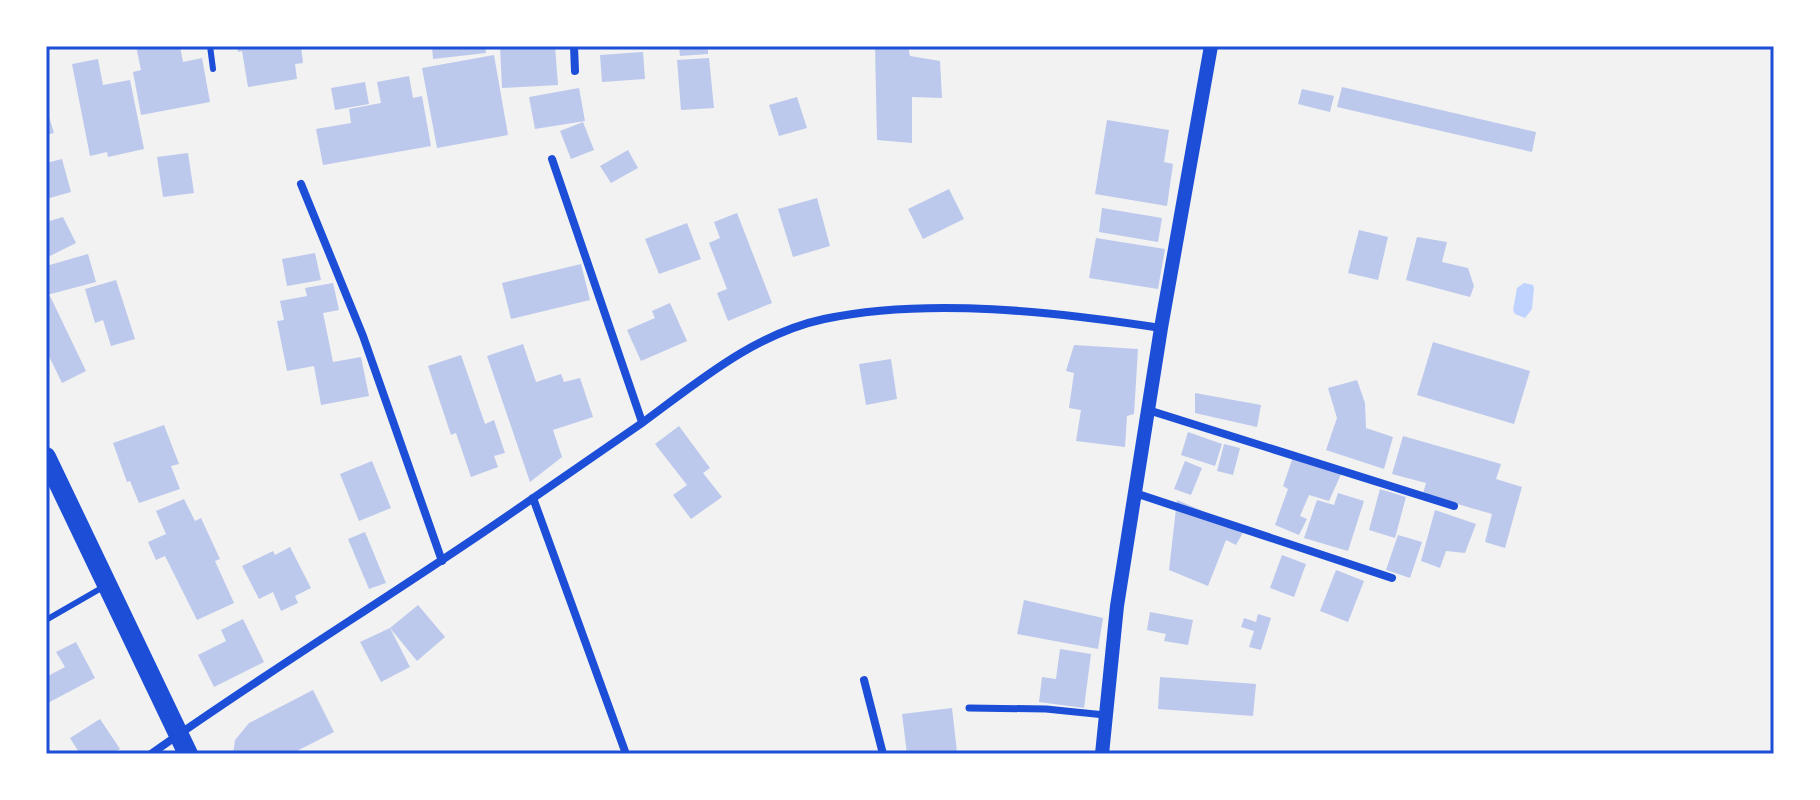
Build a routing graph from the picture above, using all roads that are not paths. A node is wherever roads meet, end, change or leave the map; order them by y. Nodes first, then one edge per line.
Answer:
1 (210, 46) edge
2 (574, 46) edge
3 (1211, 46) edge
4 (213, 69) dead end
5 (575, 71) dead end
6 (552, 159) dead end
7 (301, 184) dead end
8 (1161, 328) junction
9 (1148, 410) junction
10 (642, 422) junction
11 (46, 457) edge
12 (1135, 493) junction
13 (533, 498) junction
14 (1454, 506) dead end
15 (442, 561) junction
16 (1392, 578) dead end
17 (108, 585) junction
18 (46, 620) edge
19 (864, 680) dead end
20 (969, 708) dead end
21 (1105, 715) junction
22 (178, 735) junction
23 (151, 754) edge
24 (188, 754) edge
25 (626, 754) edge
26 (883, 754) edge
27 (1102, 754) edge

1 - 4 lane
2 - 5 street
3 - 8 street
6 - 10 street
7 - 15 street
8 - 9 street
8 - 10 street
9 - 12 street
9 - 14 street
10 - 13 street
11 - 17 main road
12 - 16 street
12 - 21 street
13 - 15 street
13 - 25 street
15 - 22 street
17 - 18 lane
17 - 22 main road
19 - 26 street
20 - 21 street
21 - 27 street
22 - 23 street
22 - 24 main road

